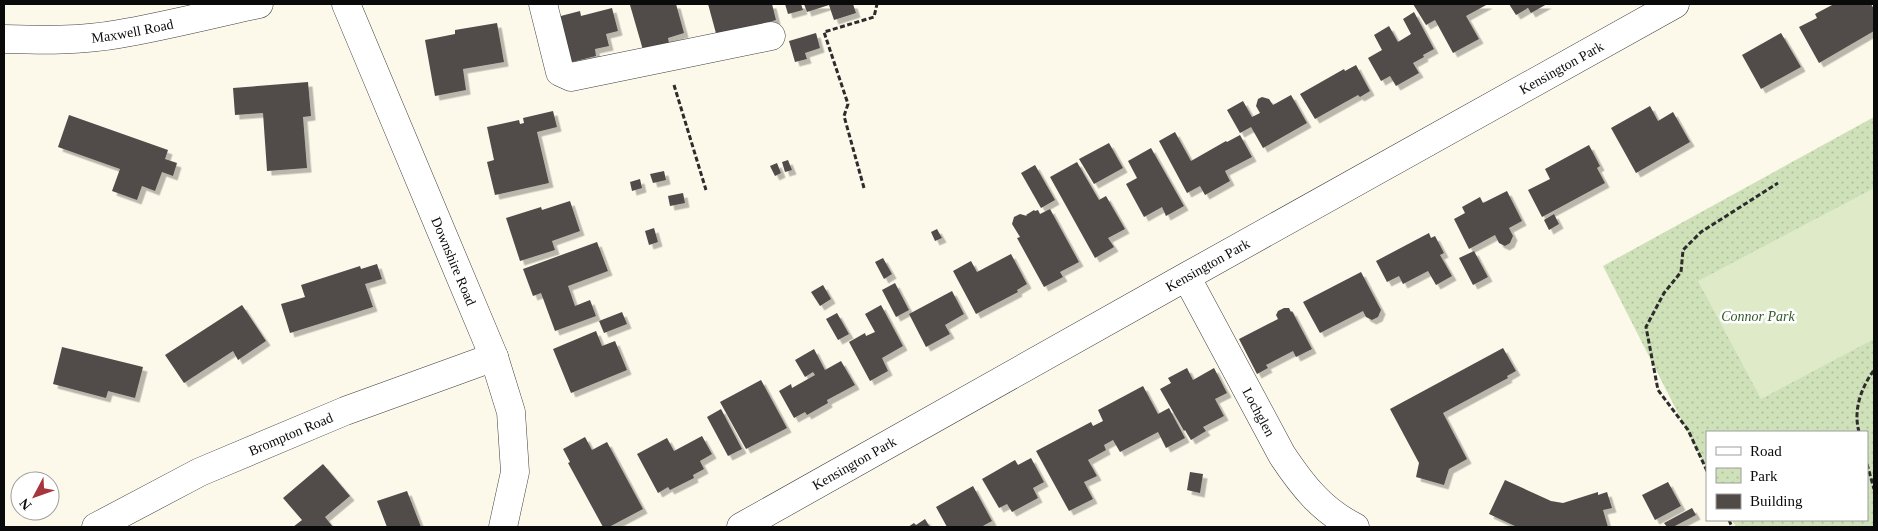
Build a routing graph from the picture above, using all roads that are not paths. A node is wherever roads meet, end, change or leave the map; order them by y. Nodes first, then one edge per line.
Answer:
1 (259, 4) edge
2 (346, 4) edge
3 (543, 4) edge
4 (1675, 4) edge
5 (771, 36) dead end
6 (4, 39) edge
7 (1187, 278) junction
8 (494, 358) junction
9 (96, 527) edge
10 (503, 527) edge
11 (740, 527) edge
12 (1354, 527) edge

1 - 6 street, Maxwell Road
2 - 8 street, Downshire Road
3 - 5 street
4 - 7 street, Kensington Park
7 - 11 street, Kensington Park
7 - 12 street, Lochglen
8 - 9 street, Brompton Road
8 - 10 street, Downshire Road

